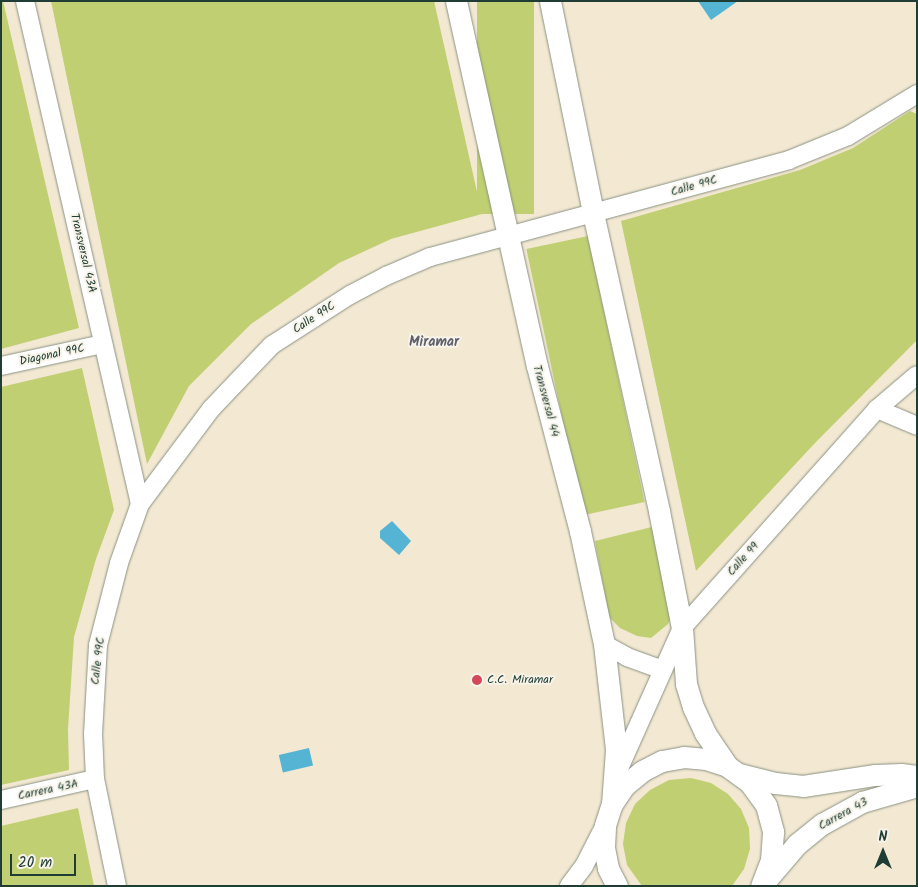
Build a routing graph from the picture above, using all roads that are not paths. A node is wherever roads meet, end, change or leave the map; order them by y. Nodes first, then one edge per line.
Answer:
1 (25, 1) edge
2 (456, 1) edge
3 (550, 1) edge
4 (917, 94) edge
5 (593, 213) junction
6 (508, 235) junction
7 (103, 344) junction
8 (1, 366) edge
9 (917, 375) edge
10 (878, 409) junction
11 (917, 426) edge
12 (140, 504) junction
13 (682, 628) junction
14 (604, 644) junction
15 (662, 670) junction
16 (732, 769) junction
17 (616, 775) junction
18 (917, 776) edge
19 (95, 779) junction
20 (917, 786) edge
21 (1, 800) edge
22 (612, 804) junction
23 (605, 825) junction
24 (117, 886) edge
25 (569, 886) edge
26 (617, 886) edge
27 (761, 886) edge

1 - 7 street, Transversal 43A
2 - 6 street, Transversal 44
3 - 5 street
4 - 5 street, Calle 99C
5 - 6 street, Calle 99C
5 - 13 street
6 - 12 street, Calle 99C
6 - 14 street, Transversal 44
7 - 8 street, Diagonal 99C
7 - 12 street, Transversal 43A
9 - 10 street, Calle 99
10 - 11 street
10 - 13 street, Calle 99
12 - 19 street, Calle 99C
13 - 15 street, Calle 99
13 - 16 street
14 - 15 street
14 - 17 street, Transversal 44
15 - 17 street, Calle 99
16 - 18 street, Carrera 43
16 - 22 street, Carrera 43
16 - 27 street
17 - 22 street, Transversal 44
19 - 21 street, Carrera 43A
19 - 24 street, Calle 99C
20 - 27 street, Carrera 43
22 - 23 street
23 - 25 street
23 - 26 street

